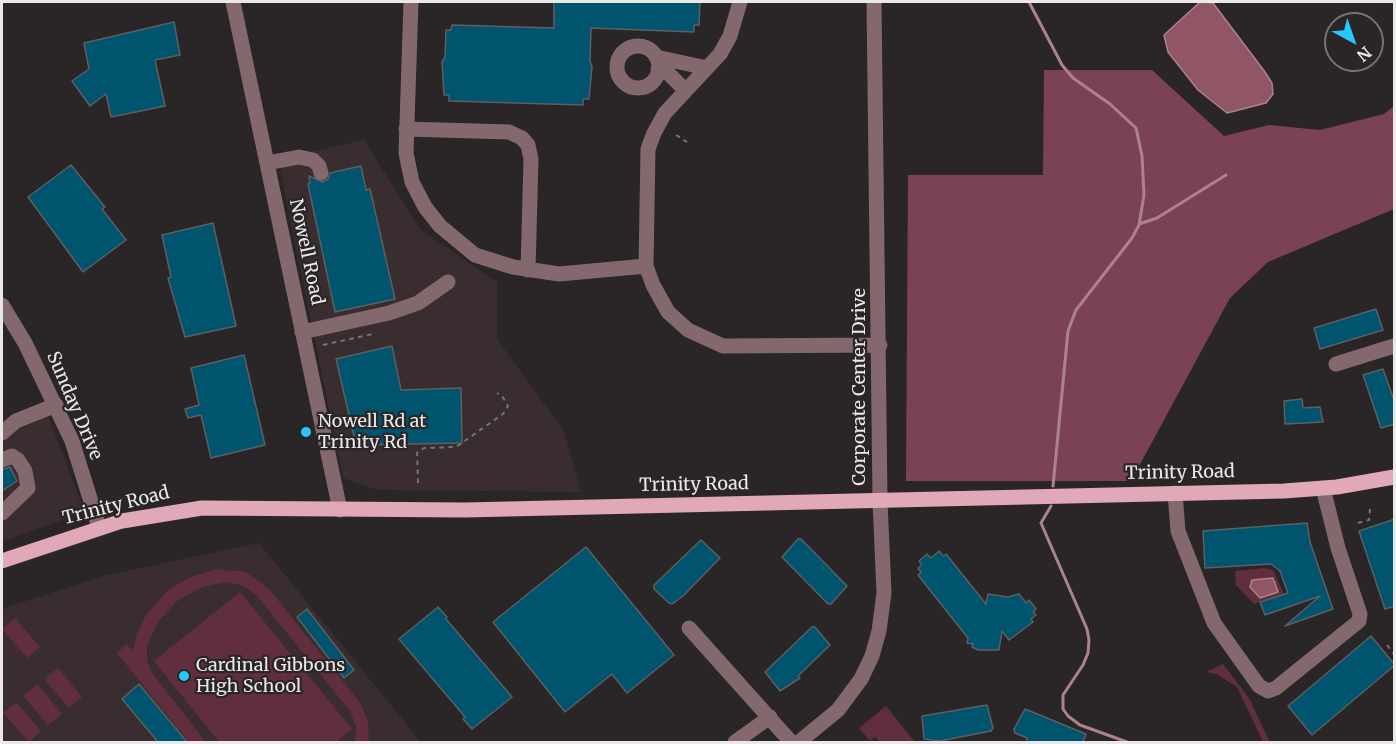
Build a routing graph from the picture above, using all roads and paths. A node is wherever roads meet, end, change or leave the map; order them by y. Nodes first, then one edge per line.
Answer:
1 (233, 2) edge
2 (411, 2) edge
3 (740, 2) edge
4 (874, 2) edge
5 (707, 68) junction
6 (685, 90) junction
7 (406, 129) junction
8 (676, 135) dead end
9 (687, 142) dead end
10 (267, 162) junction
11 (321, 173) dead end
12 (646, 266) junction
13 (528, 270) junction
14 (448, 282) dead end
15 (2, 305) edge
16 (302, 332) junction
17 (373, 334) dead end
18 (323, 345) dead end
19 (880, 345) junction
20 (1395, 346) edge
21 (1336, 364) dead end
22 (497, 393) dead end
23 (56, 405) junction
24 (2, 433) edge
25 (2, 459) edge
26 (1395, 477) edge
27 (418, 483) dead end
28 (1323, 488) junction
29 (1175, 493) junction
30 (880, 501) junction
31 (1370, 509) dead end
32 (340, 510) junction
33 (2, 513) edge
34 (1358, 523) dead end
35 (99, 528) junction
36 (2, 561) edge
37 (689, 628) dead end
38 (1387, 645) dead end
39 (1395, 654) edge
40 (770, 717) junction
41 (735, 742) edge
42 (791, 742) edge
43 (799, 742) edge

1 - 10 street, Nowell Road
2 - 7 street
3 - 5 street
4 - 19 street, Corporate Center Drive
5 - 6 street
5 - 6 street
6 - 12 street
7 - 13 street
7 - 13 street
8 - 9 path
10 - 11 street
10 - 16 street, Nowell Road
12 - 13 street
12 - 19 street
14 - 16 street
15 - 23 street, Sunday Drive
16 - 32 street, Nowell Road
17 - 18 path
19 - 30 street, Corporate Center Drive
20 - 21 street
22 - 27 path
23 - 24 street
23 - 35 street, Sunday Drive
25 - 33 street
26 - 28 main road, Trinity Road
28 - 29 main road, Trinity Road
28 - 29 street
29 - 30 main road, Trinity Road
30 - 32 main road, Trinity Road
30 - 43 street, Corporate Center Drive
31 - 34 path
32 - 35 main road, Trinity Road
35 - 36 main road, Trinity Road
37 - 40 street
38 - 39 path
40 - 41 street
40 - 42 street

